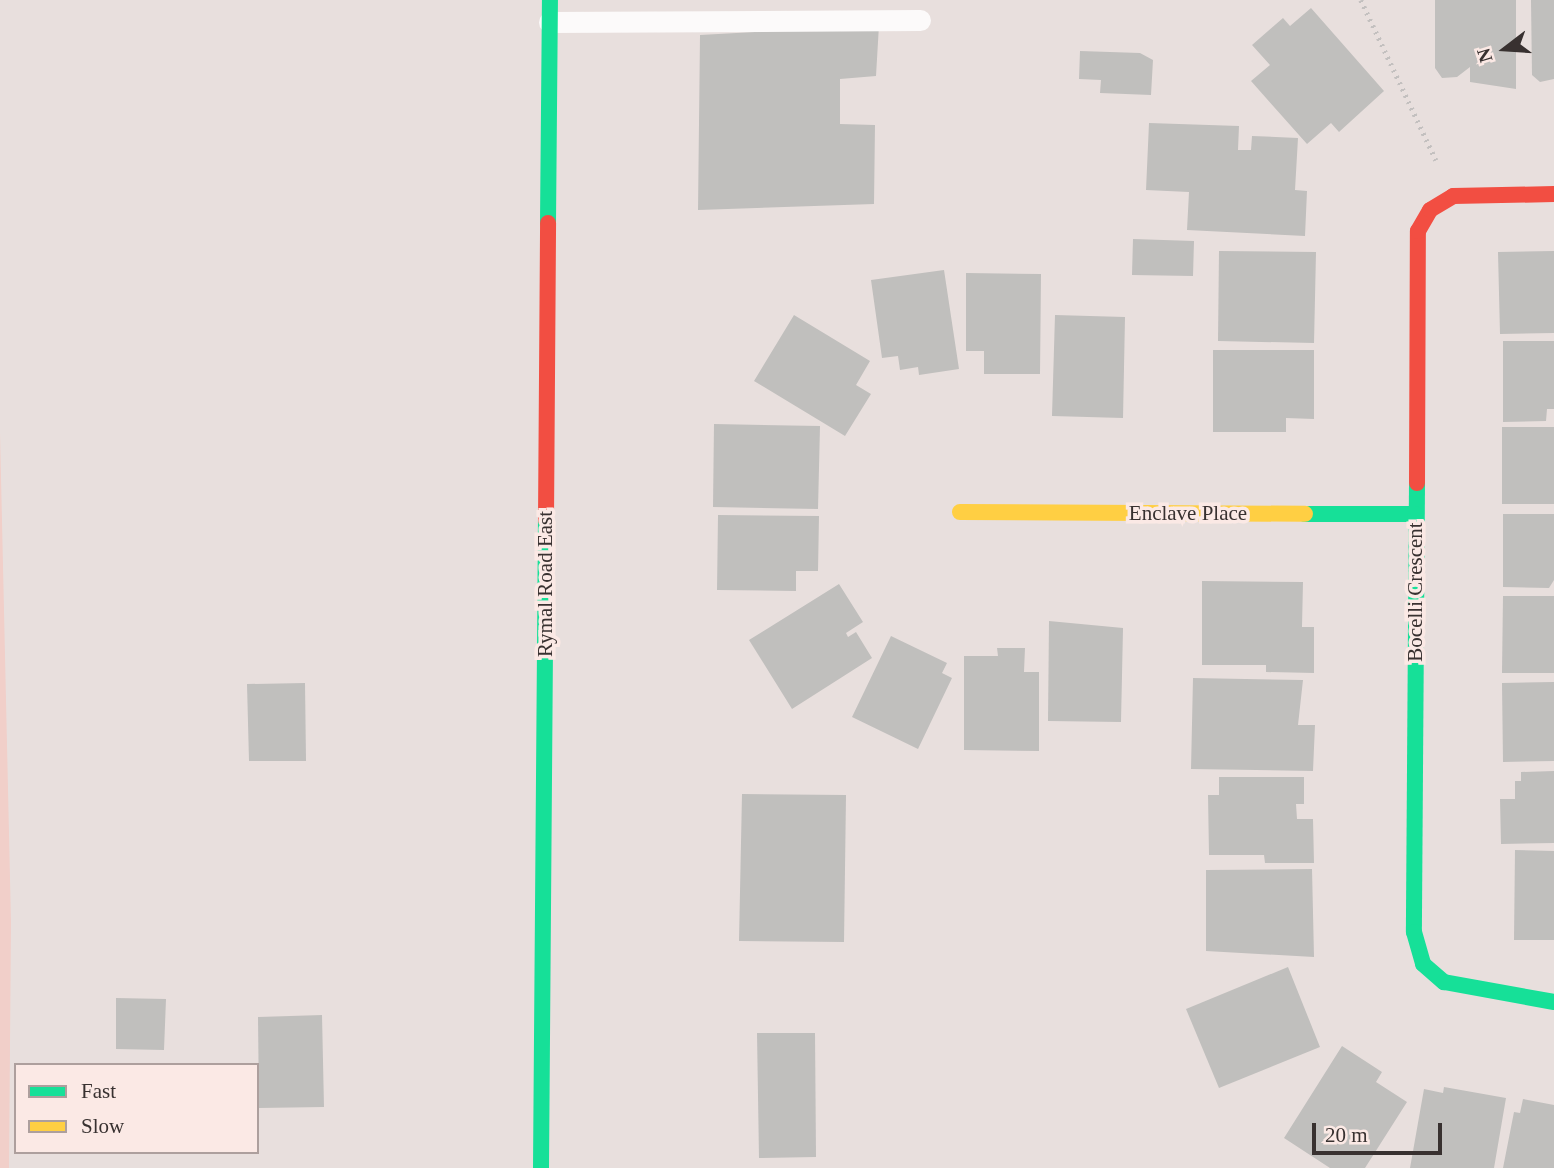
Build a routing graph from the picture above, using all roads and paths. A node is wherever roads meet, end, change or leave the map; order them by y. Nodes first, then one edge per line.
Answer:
1 (550, 0) edge
2 (1361, 0) edge
3 (920, 20) dead end
4 (549, 22) junction
5 (1554, 194) edge
6 (1453, 196) junction
7 (960, 512) dead end
8 (1415, 514) junction
9 (1554, 1002) edge
10 (541, 1168) edge

1 - 4 street, Rymal Road East
2 - 6 path
3 - 4 lane
4 - 10 street, Rymal Road East
5 - 6 street
6 - 8 street, Bocelli Crescent
7 - 8 street, Enclave Place
8 - 9 street, Bocelli Crescent

